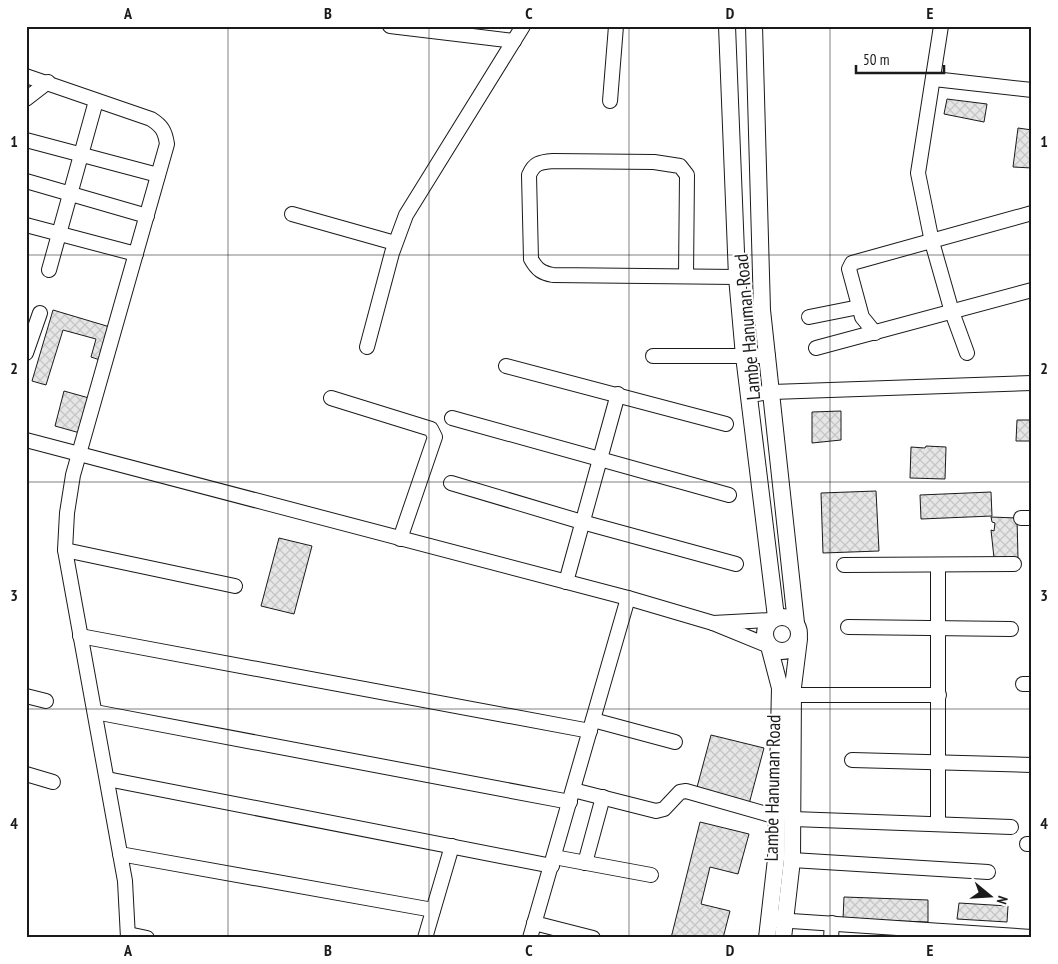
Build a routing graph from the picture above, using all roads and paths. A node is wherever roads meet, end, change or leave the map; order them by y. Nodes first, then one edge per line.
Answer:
1 (390, 26) edge
2 (523, 26) edge
3 (616, 26) edge
4 (727, 26) edge
5 (754, 26) edge
6 (941, 26) edge
7 (514, 41) junction
8 (26, 76) edge
9 (934, 79) junction
10 (48, 82) junction
11 (1032, 90) edge
12 (26, 99) edge
13 (96, 101) junction
14 (610, 101) dead end
15 (26, 140) edge
16 (81, 154) junction
17 (158, 175) junction
18 (26, 181) edge
19 (70, 194) junction
20 (1032, 213) edge
21 (292, 214) dead end
22 (147, 216) junction
23 (26, 225) edge
24 (59, 234) junction
25 (932, 242) junction
26 (395, 243) junction
27 (136, 254) junction
28 (49, 270) dead end
29 (686, 276) junction
30 (737, 277) junction
31 (1032, 290) edge
32 (859, 307) junction
33 (952, 312) junction
34 (40, 313) dead end
35 (809, 317) dead end
36 (876, 334) junction
37 (367, 347) dead end
38 (816, 348) dead end
39 (26, 353) edge
40 (967, 354) dead end
41 (653, 356) dead end
42 (744, 356) junction
43 (768, 356) junction
44 (506, 366) dead end
45 (1032, 383) edge
46 (772, 392) junction
47 (618, 394) junction
48 (749, 395) junction
49 (331, 398) dead end
50 (452, 418) dead end
51 (726, 424) dead end
52 (26, 440) edge
53 (79, 453) junction
54 (600, 459) junction
55 (451, 483) dead end
56 (729, 495) dead end
57 (582, 522) junction
58 (400, 539) junction
59 (65, 550) junction
60 (736, 564) dead end
61 (938, 564) junction
62 (1014, 564) dead end
63 (844, 565) dead end
64 (566, 582) junction
65 (234, 586) dead end
66 (628, 598) junction
67 (774, 619) junction
68 (796, 623) junction
69 (713, 624) junction
70 (848, 627) dead end
71 (939, 628) junction
72 (1011, 629) dead end
73 (80, 636) junction
74 (799, 639) junction
75 (769, 646) junction
76 (793, 695) junction
77 (939, 695) junction
78 (26, 696) edge
79 (46, 700) dead end
80 (95, 712) junction
81 (592, 725) junction
82 (675, 742) dead end
83 (852, 760) dead end
84 (939, 762) junction
85 (1032, 765) edge
86 (26, 774) edge
87 (107, 779) junction
88 (53, 782) dead end
89 (572, 796) junction
90 (602, 798) junction
91 (785, 818) junction
92 (938, 824) junction
93 (1011, 827) dead end
94 (452, 846) junction
95 (120, 854) junction
96 (784, 860) junction
97 (553, 861) junction
98 (586, 863) junction
99 (988, 872) dead end
100 (651, 875) dead end
101 (433, 910) junction
102 (777, 921) junction
103 (534, 923) junction
104 (832, 924) junction
105 (875, 932) edge
106 (128, 936) edge
107 (1032, 937) edge
108 (147, 938) edge
109 (425, 938) edge
110 (530, 938) edge
111 (593, 938) edge
112 (767, 938) edge
113 (783, 938) edge
114 (831, 938) edge

1 - 7 street
2 - 7 street
3 - 14 street
4 - 30 main road, Lambe Hanuman Road
5 - 43 main road, Lambe Hanuman Road
6 - 9 street
7 - 26 street
8 - 10 street
9 - 11 street
9 - 25 street
10 - 12 street
10 - 13 street
13 - 16 street
13 - 17 street
15 - 16 street
16 - 17 street
16 - 19 street
17 - 22 street
18 - 19 street
19 - 22 street
19 - 24 street
20 - 25 street
21 - 26 street
22 - 27 street
23 - 24 street
24 - 27 street
24 - 28 street
25 - 32 street
25 - 33 street
26 - 37 street
27 - 53 street
29 - 29 street
29 - 30 street
30 - 42 main road, Lambe Hanuman Road
31 - 33 street
32 - 35 street
32 - 36 street
33 - 36 street
33 - 40 street
34 - 39 street
36 - 38 street
41 - 42 street
42 - 43 street
42 - 48 main road, Lambe Hanuman Road
43 - 46 main road, Lambe Hanuman Road
44 - 47 street
45 - 46 street
46 - 48 street
46 - 68 main road, Lambe Hanuman Road
47 - 51 street
47 - 54 street
48 - 67 main road, Lambe Hanuman Road
49 - 58 street
50 - 54 street
52 - 53 street
53 - 58 street
53 - 59 street
54 - 56 street
54 - 57 street
55 - 57 street
57 - 60 street
57 - 64 street
58 - 64 street
59 - 65 street
59 - 73 street
61 - 62 street
61 - 63 street
61 - 71 street
64 - 66 street
66 - 69 street
66 - 81 street
67 - 68 main road
67 - 69 street
67 - 75 main road
68 - 74 main road
69 - 75 street
70 - 71 street
71 - 72 street
71 - 77 street
73 - 80 street
73 - 81 street
74 - 75 main road
74 - 76 main road, Lambe Hanuman Road
75 - 91 main road
76 - 77 street
76 - 91 main road, Lambe Hanuman Road
77 - 84 street
78 - 79 street
80 - 87 street
80 - 89 street
81 - 82 street
81 - 89 street
83 - 84 street
84 - 85 street
84 - 92 street
86 - 88 street
87 - 94 street
87 - 95 street
89 - 90 street
89 - 97 street
90 - 91 street
90 - 98 street
91 - 92 street
91 - 96 main road, Lambe Hanuman Road
92 - 93 street
94 - 97 street
94 - 101 street
95 - 101 street
95 - 106 street
96 - 99 street
96 - 102 main road, Lambe Hanuman Road
97 - 98 street
97 - 103 street
98 - 100 street
101 - 109 street
102 - 104 street
102 - 112 main road
102 - 113 main road, Lambe Hanuman Road
103 - 110 street
103 - 111 street
104 - 105 street
104 - 114 street
105 - 107 street
106 - 108 street

